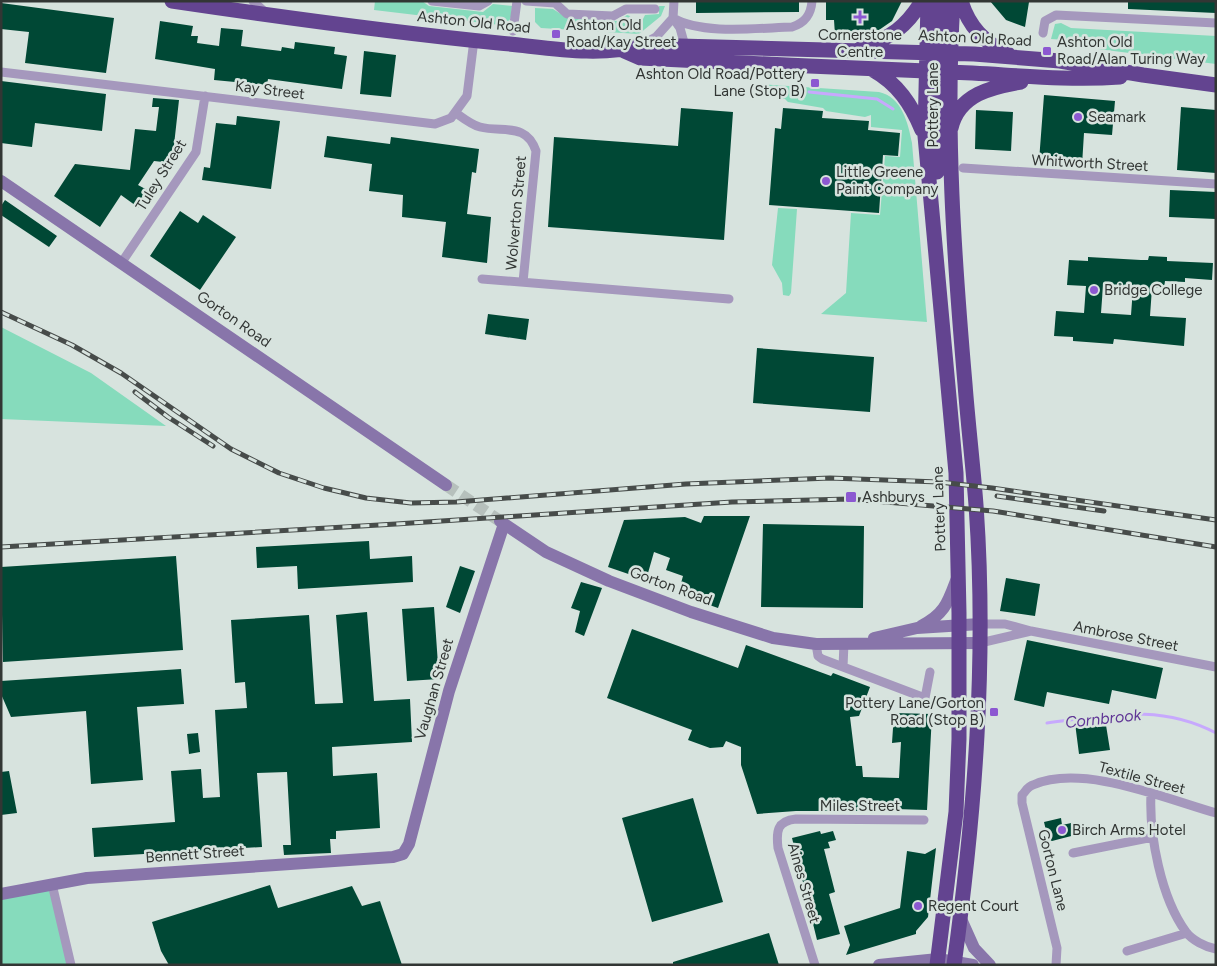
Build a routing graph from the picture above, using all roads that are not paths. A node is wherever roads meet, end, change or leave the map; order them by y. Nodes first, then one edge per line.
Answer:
1 (172, 1) edge
2 (223, 1) edge
3 (253, 1) edge
4 (432, 1) edge
5 (488, 1) edge
6 (517, 1) edge
7 (526, 1) edge
8 (674, 1) edge
9 (812, 1) edge
10 (922, 1) edge
11 (928, 1) edge
12 (941, 1) edge
13 (953, 1) edge
14 (961, 1) edge
15 (207, 6) junction
16 (655, 9) dead end
17 (268, 14) junction
18 (673, 18) junction
19 (1216, 23) edge
20 (513, 31) dead end
21 (1043, 34) dead end
22 (474, 40) junction
23 (642, 45) junction
24 (685, 46) junction
25 (624, 50) junction
26 (846, 50) junction
27 (938, 52) junction
28 (1017, 57) junction
29 (872, 70) junction
30 (1, 72) edge
31 (937, 72) junction
32 (1143, 75) junction
33 (1042, 78) junction
34 (1216, 85) edge
35 (206, 96) junction
36 (456, 113) junction
37 (949, 134) junction
38 (925, 136) junction
39 (963, 168) dead end
40 (1, 182) edge
41 (1216, 184) edge
42 (122, 262) junction
43 (482, 279) dead end
44 (523, 282) junction
45 (729, 299) dead end
46 (946, 365) junction
47 (446, 485) tunnel mouth
48 (502, 523) joint
49 (958, 574) junction
50 (980, 624) junction
51 (959, 625) junction
52 (917, 628) junction
53 (1031, 631) junction
54 (980, 643) junction
55 (816, 644) junction
56 (844, 644) junction
57 (959, 644) junction
58 (843, 667) junction
59 (1216, 667) edge
60 (930, 672) dead end
61 (1031, 785) joint
62 (1151, 794) junction
63 (1216, 813) edge
64 (796, 820) joint
65 (924, 820) dead end
66 (1153, 837) junction
67 (1073, 853) dead end
68 (393, 858) joint
69 (52, 884) junction
70 (1, 894) edge
71 (961, 919) junction
72 (1187, 933) junction
73 (1216, 949) edge
74 (1127, 952) dead end
75 (937, 962) edge
76 (955, 963) edge
77 (71, 965) edge
78 (815, 965) edge
79 (879, 965) edge
80 (973, 965) edge
81 (990, 965) edge
82 (1056, 965) edge

1 - 15 highway, Ashton Old Road
2 - 15 street
3 - 17 street
4 - 5 street
6 - 20 street
7 - 16 street
8 - 18 street
9 - 18 street
10 - 26 highway
11 - 27 highway
12 - 27 highway
13 - 27 highway
14 - 28 highway
15 - 17 highway, Ashton Old Road
17 - 22 highway, Ashton Old Road
18 - 23 street
18 - 24 street
19 - 21 street
22 - 25 highway, Ashton Old Road
22 - 36 street
23 - 24 highway, Ashton Old Road
23 - 25 highway, Ashton Old Road
24 - 26 highway, Ashton Old Road
25 - 29 highway, Ashton Old Road
26 - 27 highway, Ashton Old Road
27 - 28 highway, Ashton Old Road
27 - 31 highway, Pottery Lane
27 - 31 highway, Pottery Lane
28 - 32 highway, Ashton Old Road
29 - 31 highway, Ashton Old Road
29 - 38 highway
30 - 35 street, Kay Street
31 - 33 highway, Ashton Old Road
31 - 37 highway, Pottery Lane
31 - 38 highway, Pottery Lane
31 - 46 highway
32 - 33 highway, Ashton Old Road
32 - 34 highway, Ashton Old Road
33 - 37 highway
35 - 36 street, Kay Street
35 - 42 street, Tuley Street
36 - 44 street, Wolverton Street
37 - 50 highway, Pottery Lane
38 - 46 highway, Pottery Lane
39 - 41 street, Whitworth Street
40 - 42 street, Gorton Road
42 - 47 street, Gorton Road
43 - 44 street, Wolverton Street
44 - 45 street, Wolverton Street
46 - 49 highway, Pottery Lane
48 - 55 street, Gorton Road
48 - 68 street, Vaughan Street
49 - 51 highway, Pottery Lane
49 - 52 street
50 - 51 street, Gorton Road
50 - 53 street, Ambrose Street
50 - 54 highway, Pottery Lane
51 - 52 street, Gorton Road
51 - 57 highway, Pottery Lane
52 - 56 street, Gorton Road
53 - 54 street, Ambrose Street
53 - 59 street, Ambrose Street
54 - 57 street, Gorton Road
54 - 71 highway, Pottery Lane
55 - 56 street, Gorton Road
55 - 58 street
56 - 57 street, Gorton Road
56 - 58 street
57 - 75 highway, Pottery Lane
58 - 60 street
61 - 62 street, Textile Street
61 - 82 street, Gorton Lane
62 - 63 street, Textile Street
62 - 66 street
64 - 65 street, Miles Street
64 - 78 street, Aines Street
66 - 67 street
66 - 72 street
68 - 69 street, Bennett Street
69 - 70 street, Bennett Street
69 - 77 street
71 - 76 highway, Pottery Lane
71 - 81 street
72 - 73 street
72 - 74 street
75 - 76 street
75 - 79 street
76 - 80 street

